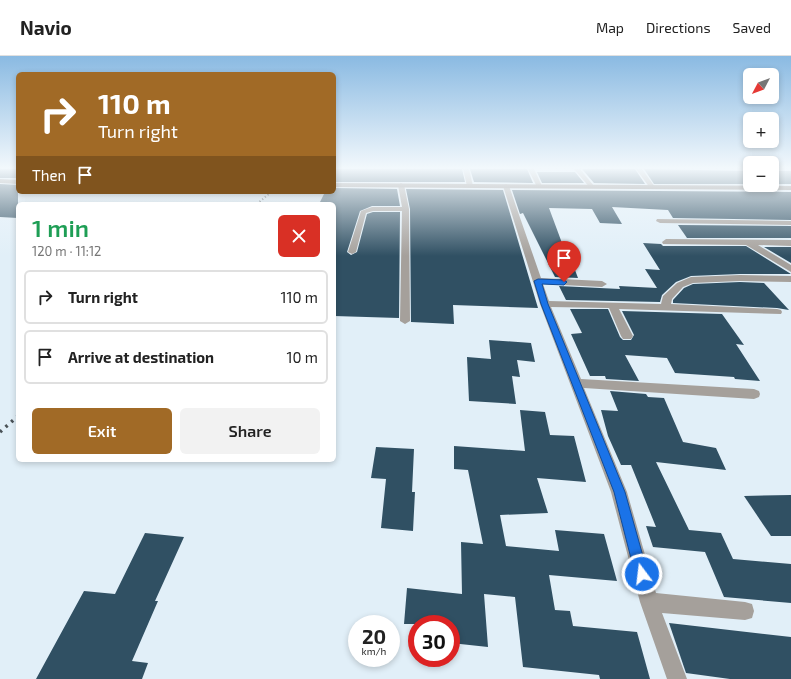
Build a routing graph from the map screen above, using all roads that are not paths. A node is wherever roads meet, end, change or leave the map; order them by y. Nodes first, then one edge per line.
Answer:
1 (404, 198) edge
2 (510, 198) edge
3 (406, 209) junction
4 (660, 221) dead end
5 (791, 223) edge
6 (666, 242) dead end
7 (746, 243) junction
8 (791, 243) edge
9 (352, 252) dead end
10 (791, 269) edge
11 (791, 278) edge
12 (538, 281) junction
13 (602, 284) dead end
14 (544, 304) junction
15 (613, 306) junction
16 (665, 307) junction
17 (777, 312) dead end
18 (405, 321) dead end
19 (627, 336) dead end
20 (576, 383) junction
21 (754, 394) dead end
22 (649, 602) junction
23 (745, 611) dead end
24 (677, 679) edge

1 - 3 lane
2 - 12 street
3 - 9 lane
3 - 18 lane
4 - 5 street
6 - 7 street
7 - 8 street
7 - 10 street
11 - 16 street
12 - 13 street
12 - 14 street
14 - 15 street
14 - 20 street
15 - 16 street
15 - 19 street
16 - 17 street
20 - 21 street
20 - 22 street
22 - 23 street
22 - 24 street

